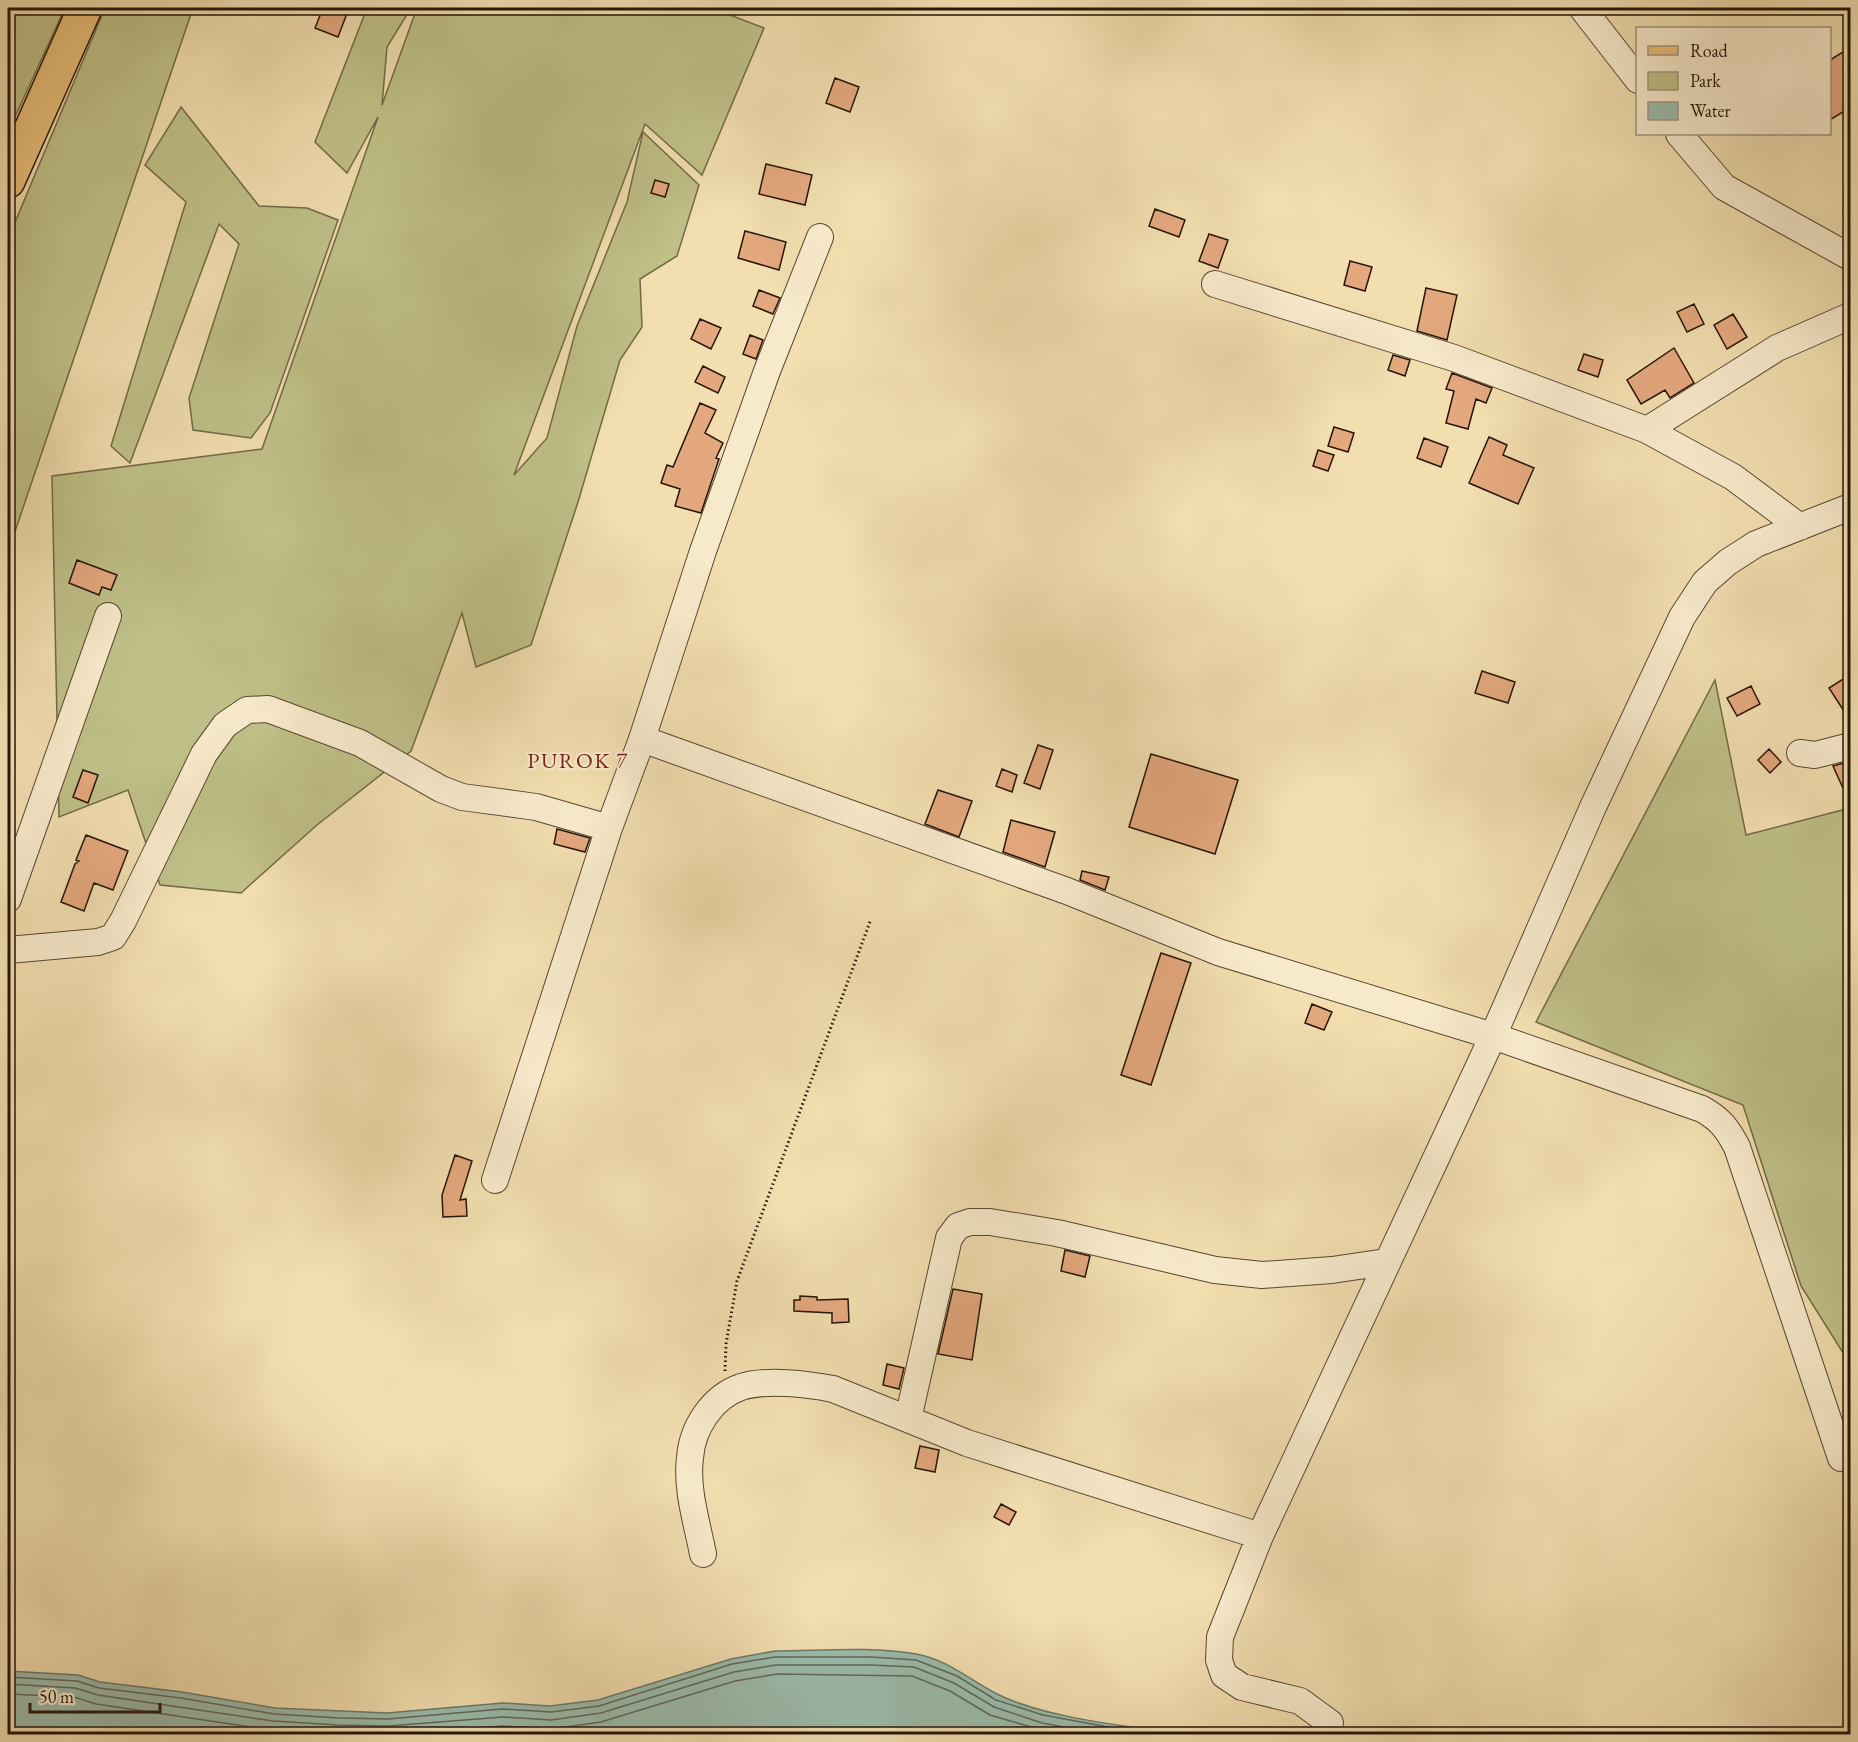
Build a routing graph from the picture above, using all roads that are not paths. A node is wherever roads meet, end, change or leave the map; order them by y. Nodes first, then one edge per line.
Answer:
1 (85, 8) edge
2 (1582, 8) edge
3 (1636, 77) edge
4 (1679, 135) edge
5 (8, 182) edge
6 (820, 237) dead end
7 (1851, 257) edge
8 (1215, 284) dead end
9 (1851, 316) edge
10 (1647, 430) junction
11 (1851, 507) edge
12 (1800, 527) junction
13 (108, 616) dead end
14 (642, 740) junction
15 (1851, 746) edge
16 (1800, 753) dead end
17 (609, 828) junction
18 (8, 899) edge
19 (8, 950) edge
20 (1493, 1036) junction
21 (495, 1179) dead end
22 (1386, 1262) junction
23 (908, 1419) junction
24 (1841, 1458) dead end
25 (1260, 1536) junction
26 (703, 1554) dead end
27 (1330, 1723) dead end

1 - 5 main road
2 - 3 street
4 - 7 street
6 - 14 street
8 - 10 street
9 - 10 street
10 - 12 street
11 - 12 street
12 - 20 street
13 - 18 street
14 - 17 street
14 - 20 street
15 - 16 street
17 - 19 street
17 - 21 street
20 - 22 street
20 - 24 street
22 - 23 street
22 - 25 street
23 - 25 street
23 - 26 street
25 - 27 street

